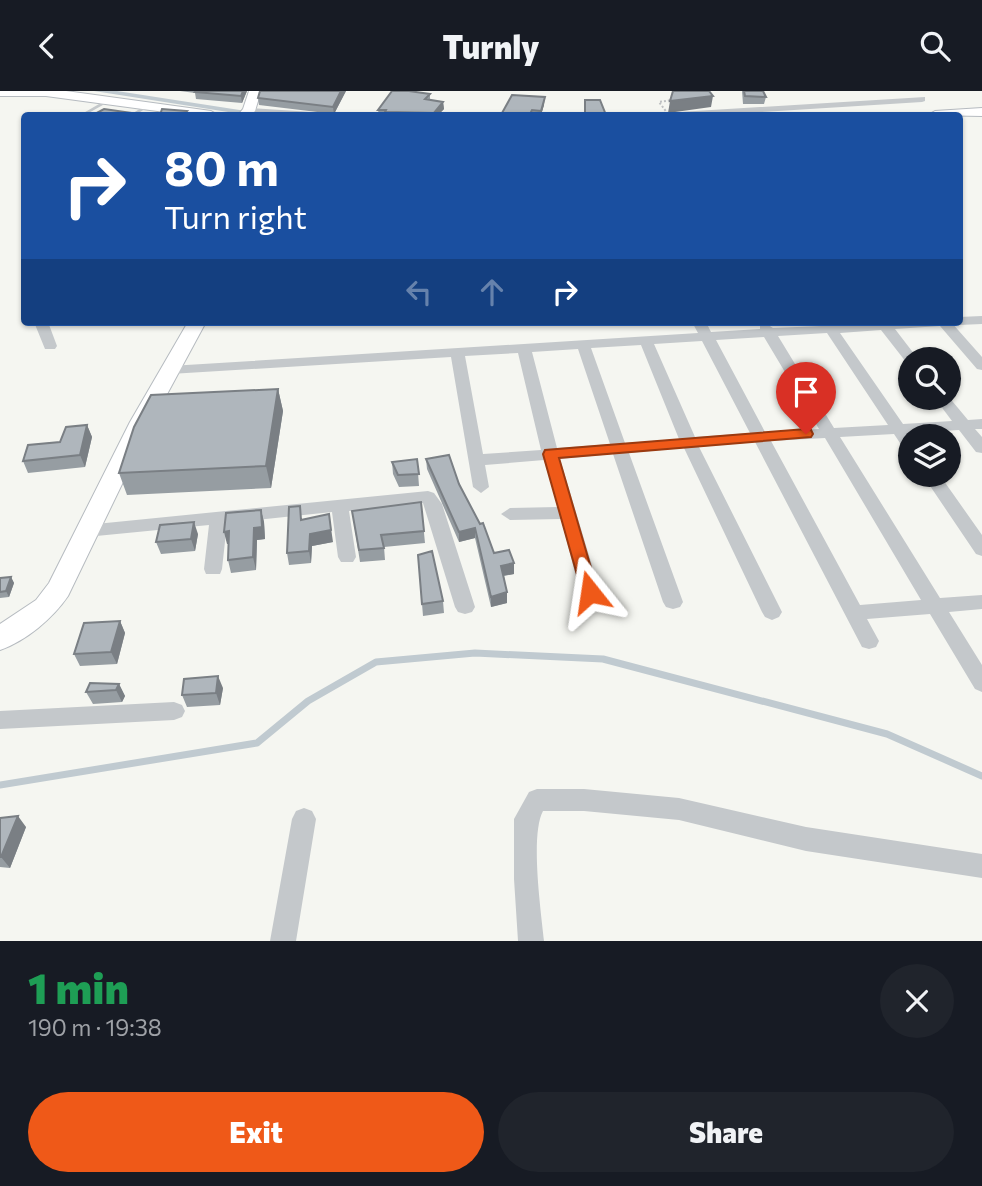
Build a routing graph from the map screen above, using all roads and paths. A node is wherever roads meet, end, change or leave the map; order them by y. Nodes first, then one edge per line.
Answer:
1 (255, 91) edge
2 (673, 91) edge
3 (1, 93) edge
4 (922, 99) dead end
5 (108, 101) junction
6 (148, 106) junction
7 (88, 112) edge
8 (137, 112) edge
9 (190, 112) edge
10 (246, 112) edge
11 (667, 112) edge
12 (775, 112) edge
13 (982, 320) edge
14 (963, 321) edge
15 (42, 326) edge
16 (195, 326) edge
17 (829, 326) edge
18 (885, 326) edge
19 (947, 326) edge
20 (765, 328) edge
21 (702, 330) edge
22 (646, 341) junction
23 (583, 344) junction
24 (50, 346) dead end
25 (524, 347) junction
26 (901, 347) edge
27 (457, 351) junction
28 (982, 366) edge
29 (170, 370) junction
30 (952, 410) edge
31 (982, 423) edge
32 (963, 425) junction
33 (898, 428) joint
34 (828, 432) junction
35 (761, 437) junction
36 (689, 443) junction
37 (619, 447) junction
38 (982, 449) edge
39 (550, 454) junction
40 (477, 460) junction
41 (481, 487) dead end
42 (939, 487) edge
43 (340, 507) junction
44 (568, 513) junction
45 (510, 514) dead end
46 (219, 519) junction
47 (86, 531) junction
48 (978, 540) edge
49 (347, 557) dead end
50 (213, 569) dead end
51 (590, 592) dead end
52 (673, 601) dead end
53 (982, 602) edge
54 (935, 606) junction
55 (465, 607) dead end
56 (772, 611) dead end
57 (854, 613) junction
58 (0, 639) edge
59 (869, 641) dead end
60 (982, 683) edge
61 (173, 711) dead end
62 (0, 720) edge
63 (304, 819) dead end
64 (982, 866) edge
65 (283, 941) edge
66 (531, 941) edge

1 - 10 street
2 - 11 path
3 - 5 street
4 - 12 street
5 - 6 street
5 - 7 lane
6 - 8 lane
6 - 9 street
13 - 14 street
15 - 24 street
16 - 29 street
17 - 20 street
17 - 33 street
18 - 26 street
19 - 28 street
20 - 21 street
20 - 34 street
21 - 22 street
21 - 35 street
22 - 23 street
22 - 36 street
23 - 25 street
23 - 37 street
25 - 27 street
25 - 39 street
27 - 29 street
27 - 40 street
29 - 47 street
30 - 32 street
31 - 32 street
32 - 38 street
33 - 34 street
34 - 35 street
34 - 54 street
35 - 36 street
35 - 57 street
36 - 37 street
36 - 56 street
37 - 39 street
37 - 52 street
39 - 40 street
39 - 44 street
40 - 41 street
42 - 48 street
43 - 46 street
43 - 49 street
43 - 55 street
44 - 45 street
44 - 51 street
46 - 47 street
46 - 50 street
47 - 58 street
53 - 54 street
54 - 57 street
54 - 60 street
57 - 59 street
61 - 62 street
63 - 65 street
64 - 66 street

